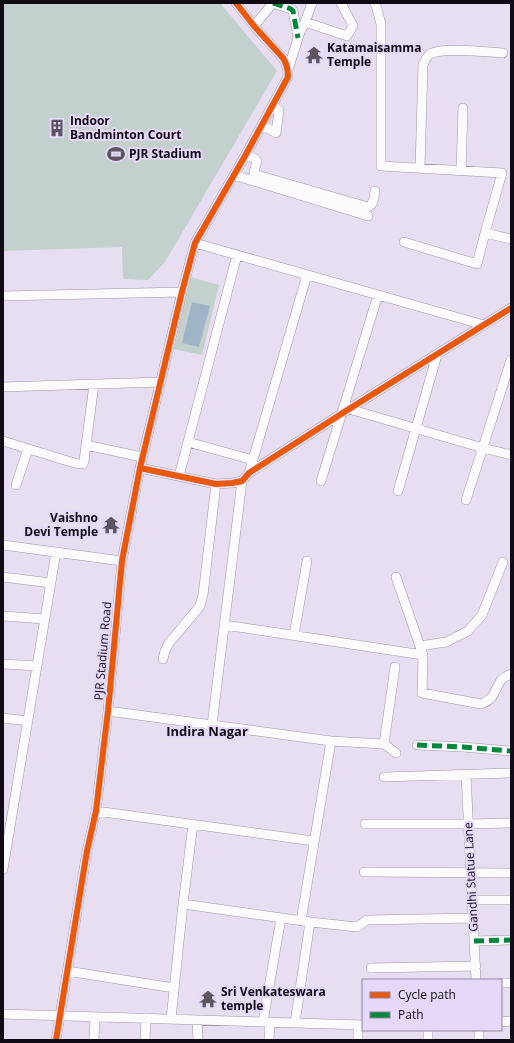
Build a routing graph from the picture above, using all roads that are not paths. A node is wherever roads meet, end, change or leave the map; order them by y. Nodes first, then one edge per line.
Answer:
1 (236, 3) edge
2 (273, 3) edge
3 (312, 3) edge
4 (341, 3) edge
5 (375, 3) edge
6 (305, 22) junction
7 (254, 26) junction
8 (298, 38) junction
9 (502, 53) dead end
10 (288, 70) junction
11 (272, 107) junction
12 (463, 108) dead end
13 (262, 125) junction
14 (245, 156) junction
15 (420, 168) junction
16 (461, 171) junction
17 (234, 175) junction
18 (376, 191) dead end
19 (368, 216) dead end
20 (485, 233) junction
21 (511, 240) edge
22 (404, 242) dead end
23 (195, 243) junction
24 (237, 255) junction
25 (306, 275) junction
26 (182, 292) junction
27 (378, 295) junction
28 (3, 296) edge
29 (511, 308) edge
30 (484, 325) junction
31 (437, 355) junction
32 (511, 360) edge
33 (161, 382) junction
34 (94, 384) junction
35 (3, 387) edge
36 (349, 409) junction
37 (341, 415) junction
38 (416, 428) junction
39 (3, 441) edge
40 (188, 442) junction
41 (86, 445) junction
42 (483, 448) junction
43 (28, 449) junction
44 (511, 455) edge
45 (142, 457) junction
46 (253, 460) junction
47 (140, 468) junction
48 (249, 473) junction
49 (179, 476) junction
50 (242, 481) junction
51 (321, 481) dead end
52 (216, 484) junction
53 (16, 485) dead end
54 (398, 491) dead end
55 (466, 500) dead end
56 (3, 545) edge
57 (56, 552) junction
58 (122, 561) junction
59 (307, 561) dead end
60 (503, 562) dead end
61 (3, 577) edge
62 (396, 577) dead end
63 (51, 583) junction
64 (3, 616) edge
65 (45, 619) junction
66 (225, 625) junction
67 (294, 635) junction
68 (421, 650) junction
69 (164, 659) dead end
70 (3, 664) edge
71 (37, 666) junction
72 (395, 667) dead end
73 (511, 674) edge
74 (108, 712) junction
75 (3, 718) edge
76 (28, 721) junction
77 (212, 725) junction
78 (331, 741) junction
79 (384, 744) junction
80 (417, 745) dead end
81 (511, 751) edge
82 (396, 754) dead end
83 (511, 773) edge
84 (466, 774) junction
85 (384, 777) dead end
86 (96, 811) junction
87 (7, 817) edge
88 (511, 823) edge
89 (193, 824) junction
90 (365, 824) dead end
91 (469, 824) junction
92 (314, 842) junction
93 (5, 847) edge
94 (3, 869) edge
95 (364, 872) dead end
96 (471, 873) junction
97 (511, 873) edge
98 (472, 900) junction
99 (511, 900) edge
100 (183, 904) junction
101 (281, 918) junction
102 (473, 918) junction
103 (305, 922) junction
104 (511, 940) edge
105 (474, 941) junction
106 (476, 966) junction
107 (371, 968) dead end
108 (67, 971) junction
109 (476, 979) edge
110 (174, 988) junction
111 (3, 1014) edge
112 (60, 1016) junction
113 (95, 1016) junction
114 (146, 1018) junction
115 (170, 1019) junction
116 (197, 1020) junction
117 (266, 1022) junction
118 (295, 1023) junction
119 (361, 1025) edge
120 (56, 1040) edge
121 (94, 1040) edge
122 (145, 1040) edge
123 (198, 1040) edge
124 (270, 1040) edge
125 (358, 1040) edge

1 - 7 street
2 - 7 street
2 - 8 street
3 - 6 street, PJR Stadium Road
4 - 6 street
5 - 15 street
6 - 8 street, PJR Stadium Road
7 - 10 street
8 - 10 street, PJR Stadium Road
9 - 15 street
10 - 11 street, PJR Stadium Road
11 - 13 street, PJR Stadium Road
11 - 13 street
12 - 16 street
13 - 14 street, PJR Stadium Road
14 - 17 street, PJR Stadium Road
14 - 18 street
15 - 16 street
16 - 20 street
17 - 19 street
17 - 23 street, PJR Stadium Road
20 - 21 street
20 - 22 street
23 - 24 street
23 - 26 street, PJR Stadium Road
24 - 25 street
24 - 40 street
25 - 27 street
25 - 46 street
26 - 28 street
26 - 33 street, PJR Stadium Road
27 - 30 street
27 - 37 street
29 - 30 street
30 - 31 street
31 - 36 street
31 - 38 street
32 - 42 street
33 - 34 street
33 - 45 street, PJR Stadium Road
34 - 35 street
34 - 41 street
36 - 37 street
36 - 38 street
37 - 48 street
37 - 51 street
38 - 42 street
38 - 54 street
39 - 43 street
40 - 46 street
40 - 49 street
41 - 43 street
41 - 45 street
42 - 44 street
42 - 55 street
43 - 53 street
45 - 47 street, PJR Stadium Road
46 - 48 street
47 - 49 street
47 - 58 street, PJR Stadium Road
48 - 50 street
49 - 52 street
50 - 52 street
50 - 66 street
52 - 69 street
56 - 57 street
57 - 58 street
57 - 63 street
58 - 74 street, PJR Stadium Road
59 - 67 street
60 - 68 street
61 - 63 street
62 - 68 street
63 - 65 street
64 - 65 street
65 - 71 street
66 - 67 street
66 - 77 street
67 - 68 street
68 - 73 street
70 - 71 street
71 - 76 street
72 - 79 street
74 - 77 street
74 - 86 street, PJR Stadium Road
75 - 76 street
76 - 87 street
77 - 78 street
78 - 79 street
78 - 92 street
79 - 82 street
80 - 81 street
83 - 84 street
84 - 85 street
84 - 91 street, Gandhi Statue Lane
86 - 89 street
86 - 108 street, PJR Stadium Road
87 - 93 street
88 - 91 street
89 - 92 street
89 - 100 street
90 - 91 street
91 - 96 street, Gandhi Statue Lane
92 - 103 street
93 - 94 street
95 - 96 street
96 - 97 street
96 - 98 street, Gandhi Statue Lane
98 - 99 street
98 - 102 street, Gandhi Statue Lane
100 - 101 street
100 - 110 street
101 - 103 street
101 - 117 street
102 - 103 street
102 - 105 street, Gandhi Statue Lane
103 - 118 street
104 - 105 street
105 - 106 street, Gandhi Statue Lane
106 - 107 street
106 - 109 street, Gandhi Statue Lane
108 - 110 street
108 - 112 street, PJR Stadium Road
110 - 115 street
111 - 112 street
112 - 113 street
112 - 120 street, PJR Stadium Road
113 - 114 street
113 - 121 street
114 - 115 street
114 - 122 street
115 - 116 street
116 - 117 street
116 - 123 street
117 - 118 street
117 - 124 street
118 - 119 street
119 - 125 street

